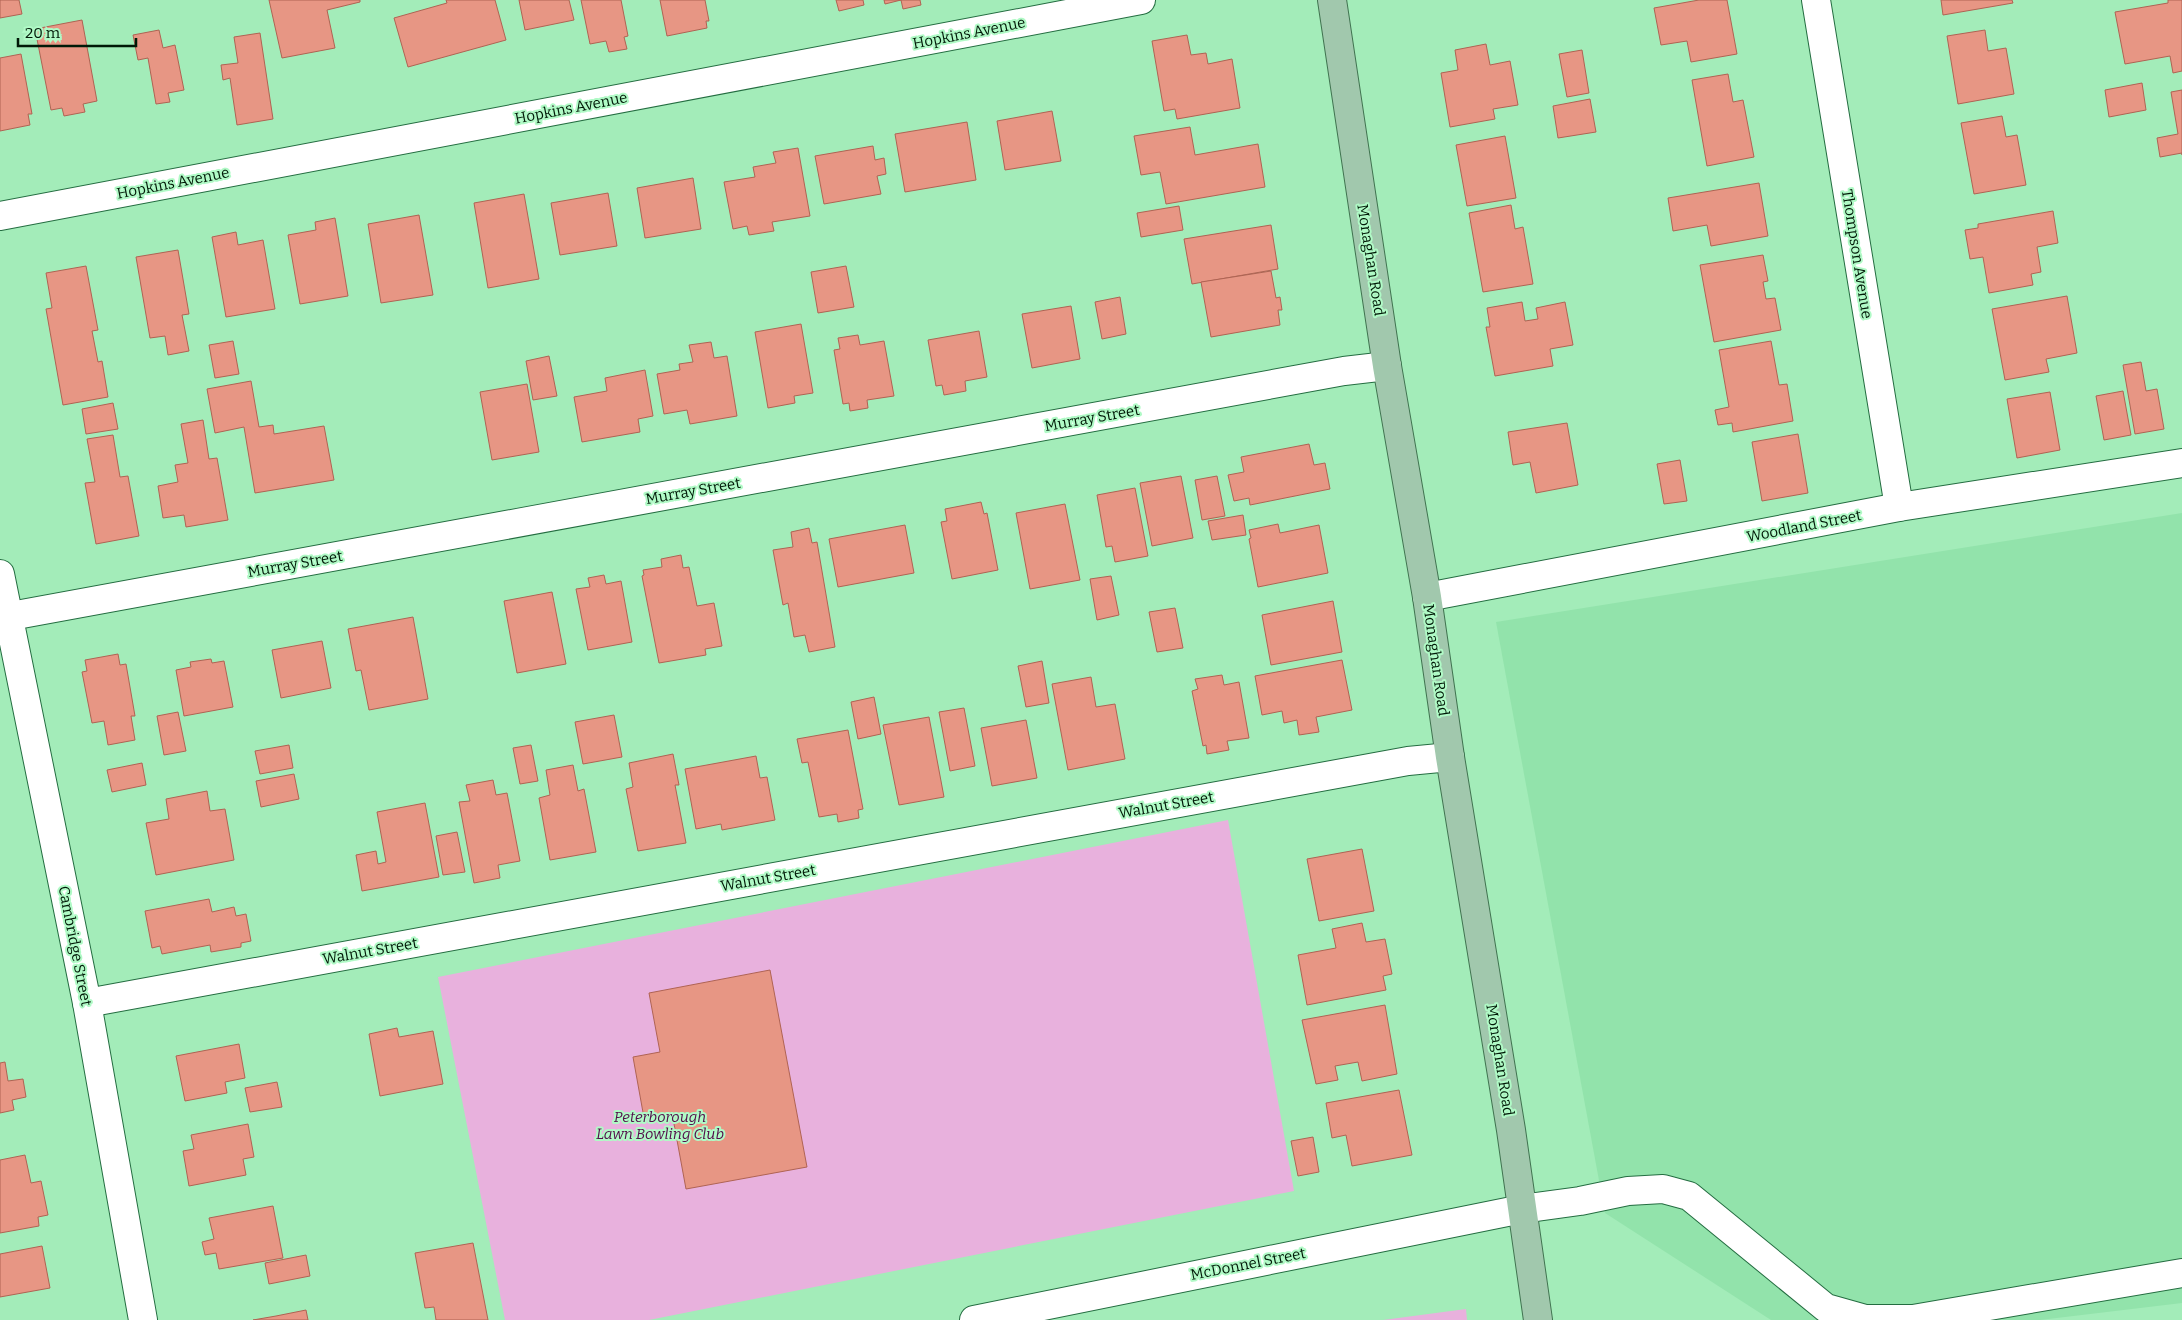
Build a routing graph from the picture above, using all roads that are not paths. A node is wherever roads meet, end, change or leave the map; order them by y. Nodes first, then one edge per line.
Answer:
1 (1141, 0) edge
2 (1332, 0) edge
3 (1816, 0) edge
4 (0, 216) edge
5 (1387, 366) junction
6 (2182, 463) edge
7 (1899, 507) junction
8 (0, 574) edge
9 (1427, 597) junction
10 (4, 617) edge
11 (1450, 757) junction
12 (87, 1003) junction
13 (1522, 1209) junction
14 (2182, 1273) edge
15 (143, 1320) edge
16 (974, 1320) edge
17 (1538, 1320) edge

1 - 4 street, Hopkins Avenue
2 - 5 main road, Monaghan Road
3 - 7 street, Thompson Avenue
5 - 9 main road, Monaghan Road
5 - 10 street, Murray Street
6 - 7 street, Woodland Street
7 - 9 street, Woodland Street
8 - 10 street, Cambridge Street
9 - 11 main road, Monaghan Road
10 - 12 street, Cambridge Street
11 - 12 street, Walnut Street
11 - 13 main road, Monaghan Road
12 - 15 street, Cambridge Street
13 - 14 street, McDonnel Street
13 - 16 street, McDonnel Street
13 - 17 main road, Monaghan Road

